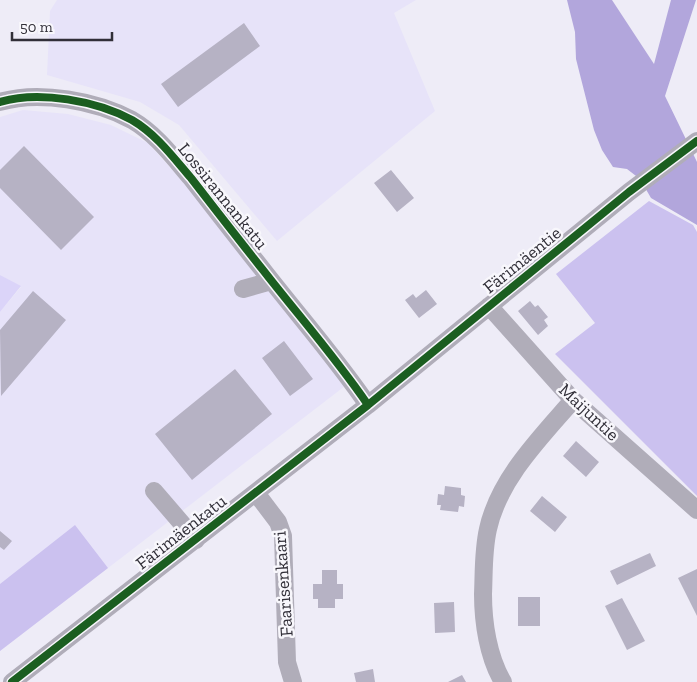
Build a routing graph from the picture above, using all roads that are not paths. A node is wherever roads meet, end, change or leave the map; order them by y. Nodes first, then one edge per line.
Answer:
1 (0, 102) edge
2 (697, 141) edge
3 (271, 281) junction
4 (243, 290) dead end
5 (489, 306) junction
6 (573, 400) junction
7 (368, 405) junction
8 (154, 490) dead end
9 (256, 493) junction
10 (697, 510) edge
11 (196, 540) junction
12 (12, 682) edge
13 (293, 682) edge
14 (503, 682) edge

1 - 3 street, Lossirannankatu
2 - 5 street, Färimäentie
3 - 4 street
3 - 7 street, Lossirannankatu
5 - 6 street, Maijuntie
5 - 7 street, Färimäentie
6 - 10 street, Maijuntie
6 - 14 street
7 - 9 street, Färimäenkatu
8 - 11 street
9 - 11 street, Färimäenkatu
9 - 13 street, Faarisenkaari
11 - 12 street, Färimäenkatu

